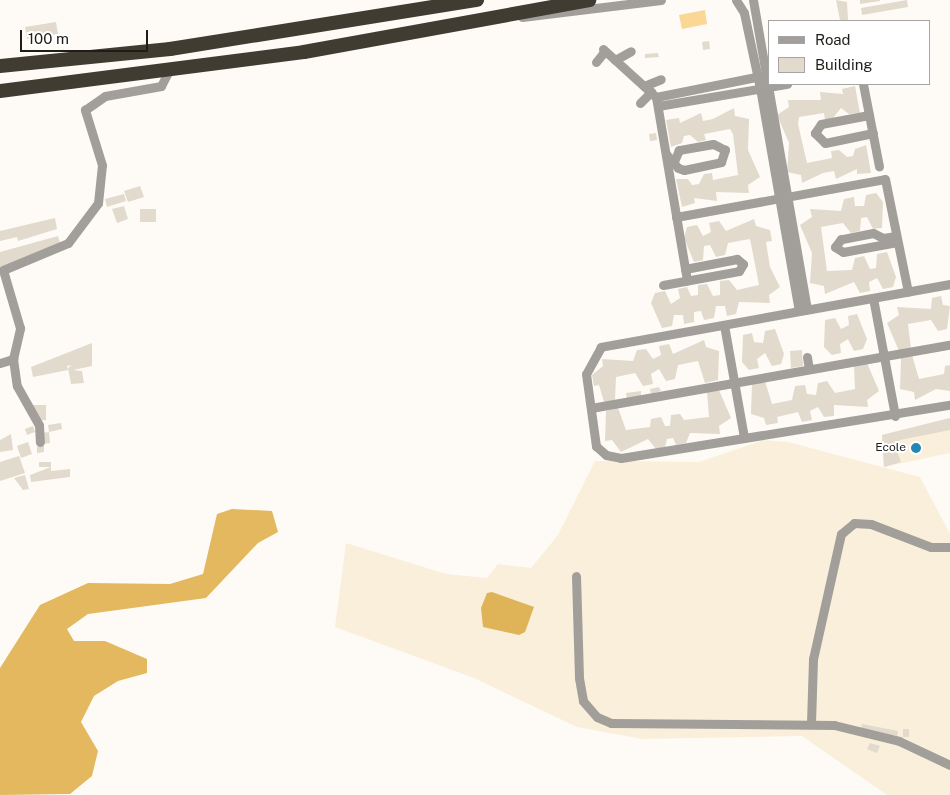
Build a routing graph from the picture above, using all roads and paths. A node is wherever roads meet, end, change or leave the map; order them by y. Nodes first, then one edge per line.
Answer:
1 (476, 0) edge
2 (589, 0) edge
3 (661, 0) edge
4 (736, 0) edge
5 (753, 0) edge
6 (500, 16) junction
7 (631, 51) dead end
8 (615, 60) junction
9 (596, 62) dead end
10 (0, 65) edge
11 (169, 70) junction
12 (764, 76) edge
13 (661, 79) dead end
14 (80, 81) junction
15 (782, 85) edge
16 (863, 85) edge
17 (764, 88) junction
18 (0, 91) edge
19 (652, 95) junction
20 (0, 97) edge
21 (640, 103) dead end
22 (869, 115) junction
23 (873, 133) junction
24 (666, 154) junction
25 (674, 161) junction
26 (879, 166) dead end
27 (783, 198) junction
28 (676, 217) junction
29 (897, 239) junction
30 (685, 269) junction
31 (1, 271) edge
32 (687, 280) junction
33 (950, 284) edge
34 (663, 285) dead end
35 (908, 292) junction
36 (873, 298) junction
37 (803, 310) junction
38 (724, 325) junction
39 (950, 345) edge
40 (884, 355) junction
41 (807, 357) dead end
42 (13, 360) junction
43 (0, 363) edge
44 (809, 369) junction
45 (734, 383) junction
46 (950, 405) edge
47 (590, 408) junction
48 (895, 416) junction
49 (744, 437) junction
50 (40, 442) dead end
51 (950, 547) edge
52 (576, 576) dead end
53 (811, 723) junction
54 (950, 764) edge

1 - 10 highway
2 - 6 highway
3 - 6 street
4 - 12 street
5 - 12 street
6 - 11 highway
7 - 8 street
8 - 9 street
8 - 19 street
11 - 14 highway
11 - 31 street
12 - 17 street
12 - 19 street
13 - 19 street
14 - 18 highway
14 - 20 highway
15 - 17 street
16 - 22 street
17 - 19 street
17 - 27 street
19 - 21 street
19 - 24 street
22 - 23 street
22 - 23 street
23 - 26 street
24 - 25 street
24 - 28 street
25 - 25 street
27 - 28 street
27 - 29 street
27 - 37 street
28 - 30 street
29 - 29 street
29 - 35 street
30 - 32 street
30 - 32 street
31 - 42 street
32 - 34 street
33 - 35 street
35 - 36 street
36 - 37 street
36 - 40 street
37 - 38 street
38 - 45 street
38 - 47 street
39 - 40 street
40 - 44 street
40 - 48 street
41 - 44 street
42 - 43 street
42 - 50 street
44 - 45 street
45 - 47 street
45 - 49 street
46 - 48 street
47 - 49 street
48 - 49 street
51 - 53 street
52 - 53 street
53 - 54 street

